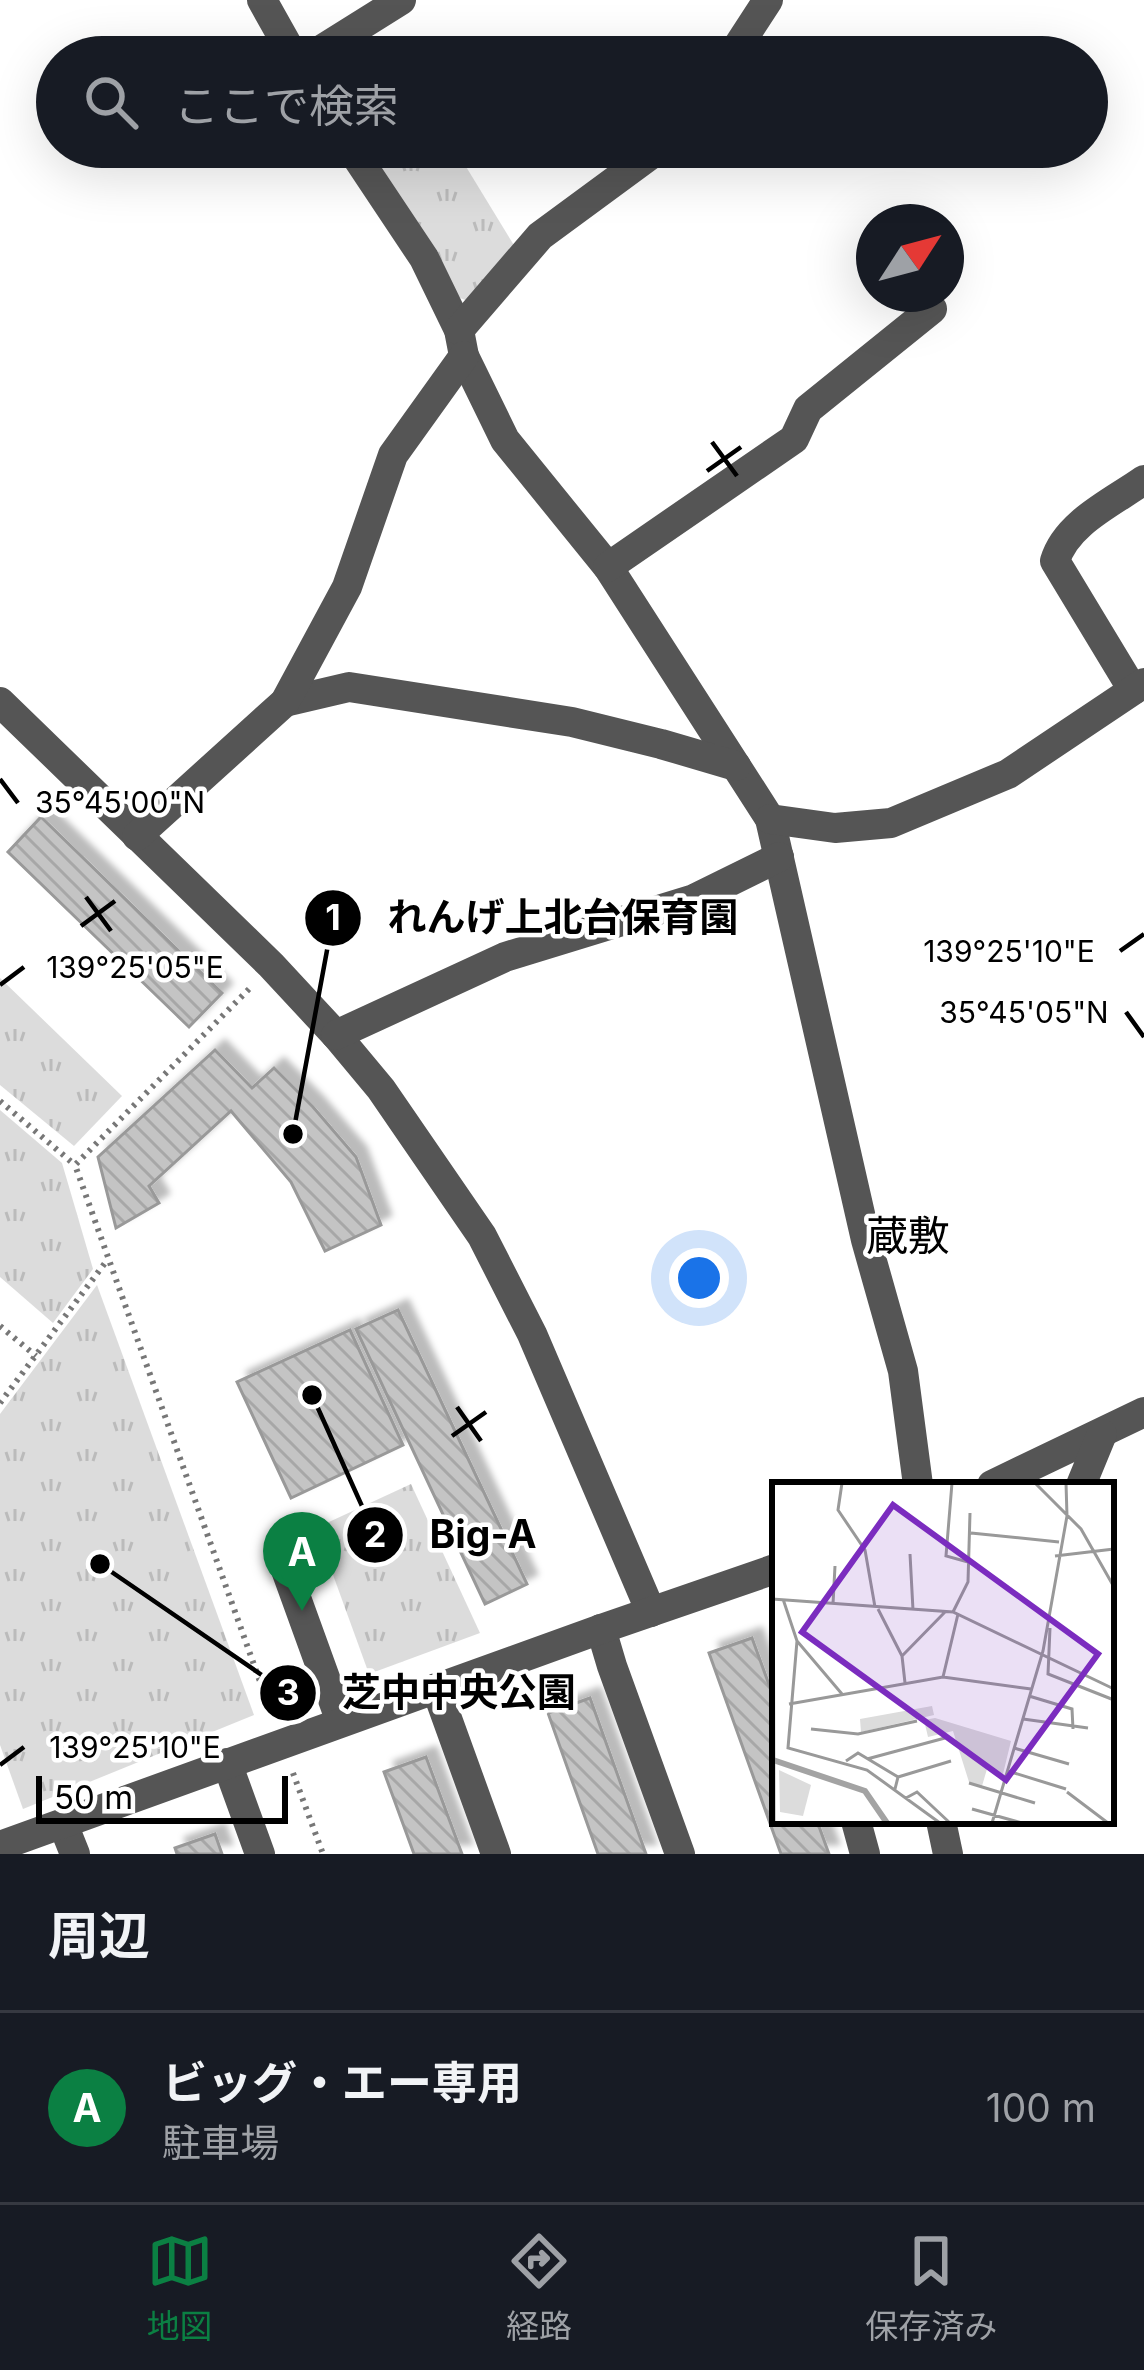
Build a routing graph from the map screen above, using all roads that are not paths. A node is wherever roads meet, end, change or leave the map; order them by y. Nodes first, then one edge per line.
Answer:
1 (262, 0) edge
2 (400, 0) edge
3 (768, 0) edge
4 (282, 36) edge
5 (343, 36) edge
6 (744, 36) edge
7 (364, 168) edge
8 (632, 168) edge
9 (928, 312) edge
10 (462, 343) junction
11 (1144, 480) edge
12 (608, 567) junction
13 (1138, 687) edge
14 (0, 702) edge
15 (285, 702) junction
16 (736, 766) junction
17 (770, 819) junction
18 (137, 836) junction
19 (779, 857) junction
20 (336, 1035) junction
21 (1144, 1412) edge
22 (1102, 1434) junction
23 (918, 1482) edge
24 (998, 1482) edge
25 (1083, 1482) edge
26 (282, 1559) dead end
27 (772, 1570) edge
28 (651, 1612) junction
29 (601, 1629) junction
30 (436, 1688) junction
31 (341, 1723) junction
32 (227, 1763) junction
33 (63, 1824) junction
34 (857, 1824) edge
35 (942, 1824) edge
36 (0, 1846) edge
37 (75, 1854) edge
38 (260, 1854) edge
39 (496, 1854) edge
40 (680, 1854) edge
41 (865, 1854) edge
42 (948, 1854) edge

1 - 4 street
2 - 5 street
3 - 6 street
7 - 10 street
8 - 10 street
9 - 12 street
10 - 12 street
10 - 15 street
11 - 13 street
12 - 16 street
13 - 17 street
14 - 18 street
15 - 16 street
15 - 18 street
16 - 17 street
17 - 19 street
18 - 20 street
19 - 20 street
19 - 23 street
20 - 28 street
21 - 22 street
22 - 24 street
22 - 25 street
26 - 31 street
27 - 28 street
28 - 29 street
29 - 30 street
29 - 40 street
30 - 31 street
30 - 39 street
31 - 32 street
32 - 33 street
32 - 38 street
33 - 36 street
33 - 37 street
34 - 41 street
35 - 42 street

